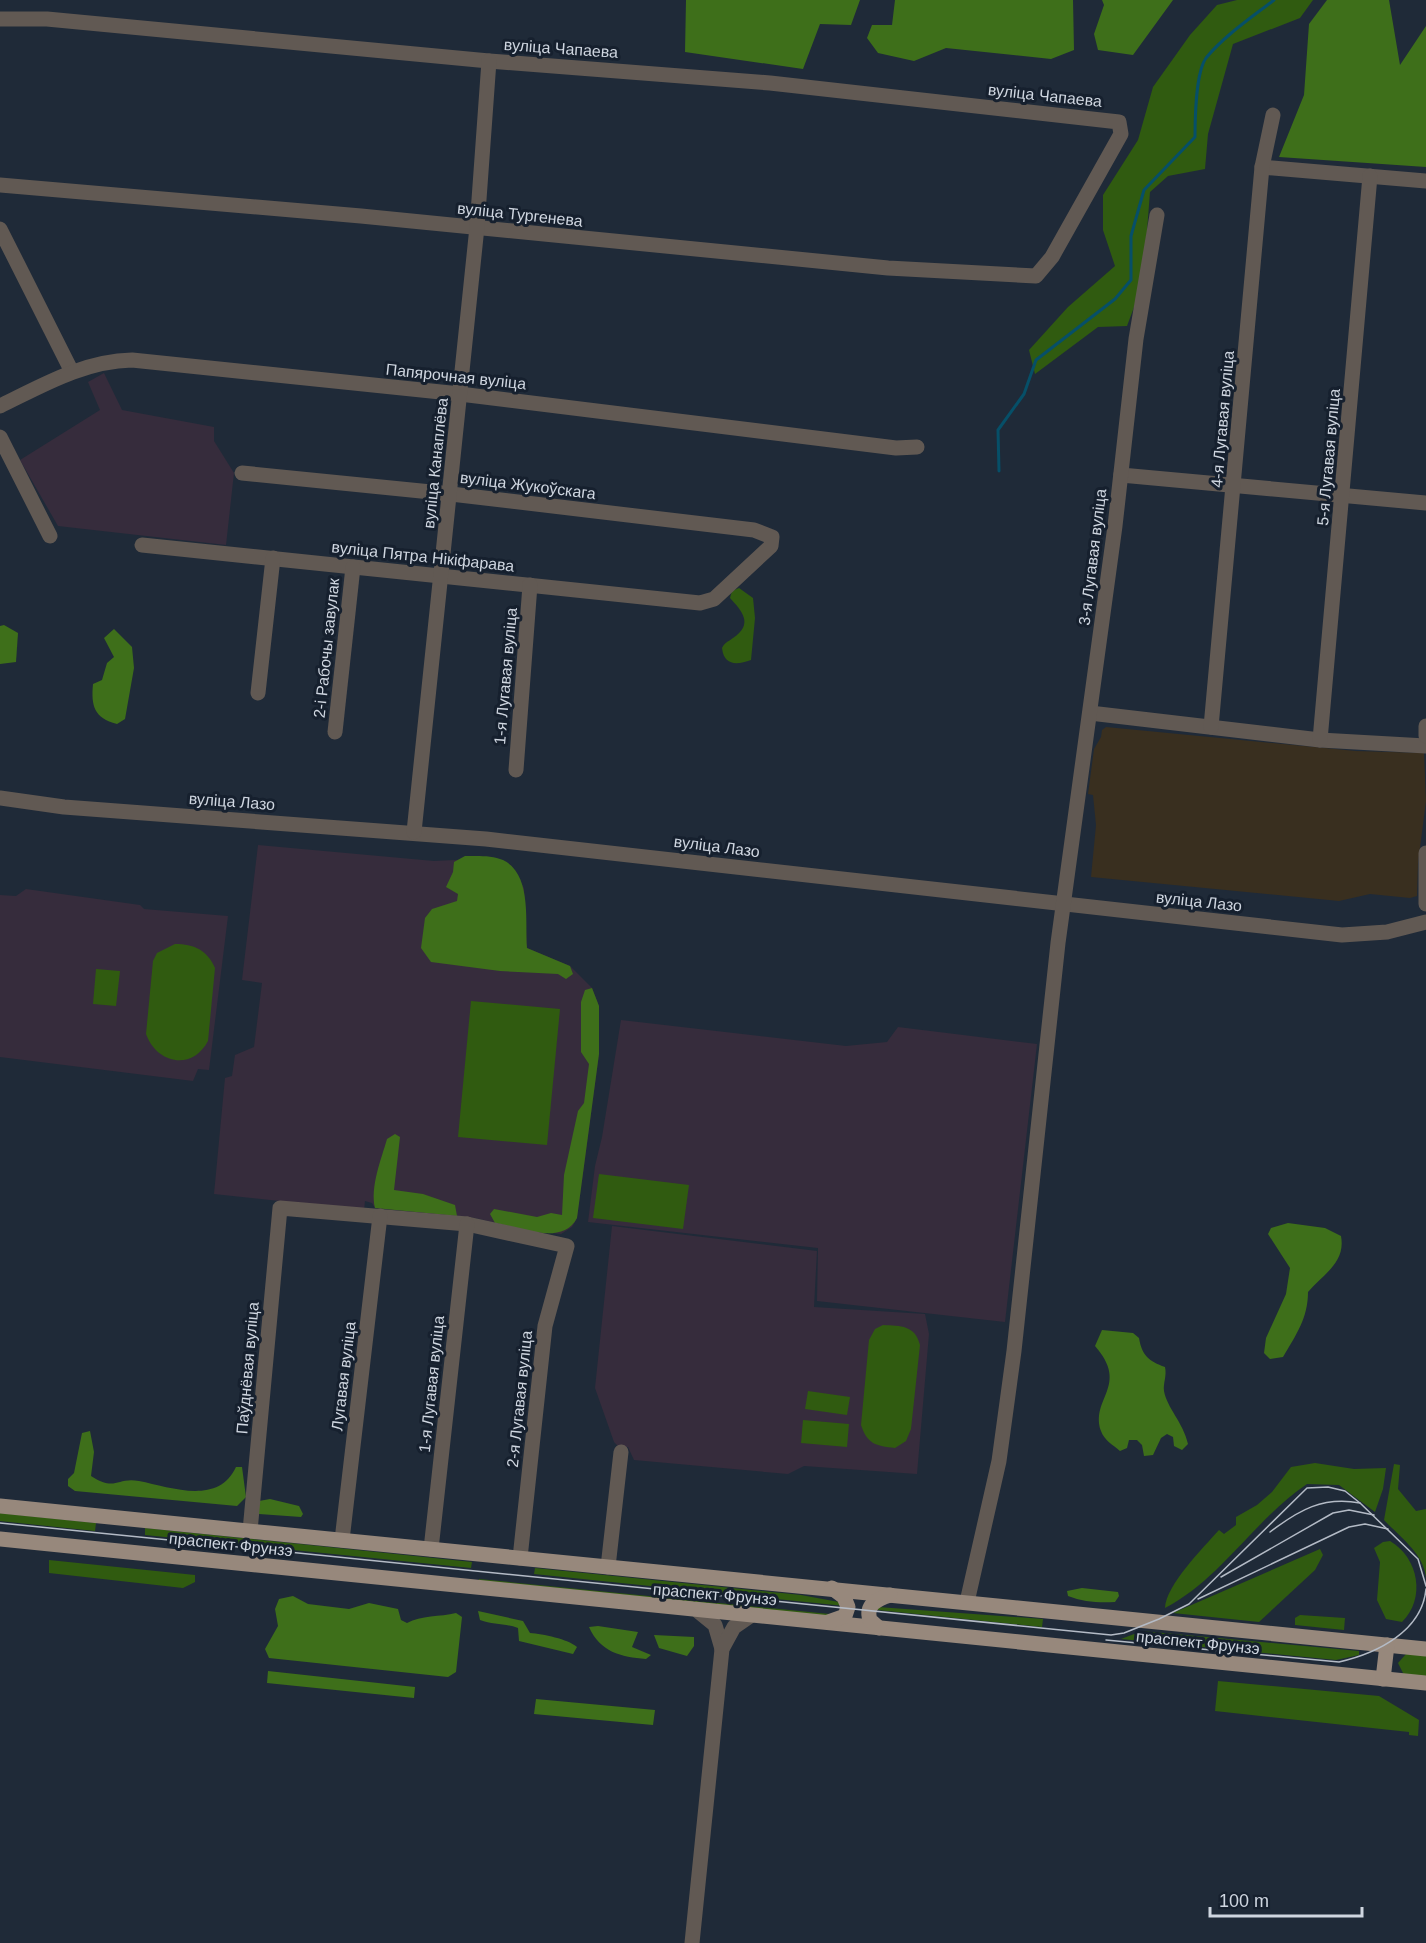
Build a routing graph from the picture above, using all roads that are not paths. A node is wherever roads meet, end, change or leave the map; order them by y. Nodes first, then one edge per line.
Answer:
1 (0, 19) edge
2 (489, 61) junction
3 (1273, 115) dead end
4 (1262, 167) junction
5 (1370, 176) junction
6 (1426, 182) edge
7 (0, 185) edge
8 (1157, 215) dead end
9 (477, 227) junction
10 (0, 229) edge
11 (1036, 276) joint
12 (72, 372) junction
13 (460, 394) junction
14 (0, 406) edge
15 (0, 437) edge
16 (917, 447) dead end
17 (242, 473) dead end
18 (1121, 475) junction
19 (1234, 487) junction
20 (451, 494) junction
21 (1343, 496) junction
22 (1426, 503) edge
23 (50, 536) dead end
24 (142, 545) dead end
25 (273, 558) junction
26 (353, 567) junction
27 (441, 576) junction
28 (530, 585) junction
29 (700, 603) joint
30 (258, 693) dead end
31 (1090, 713) junction
32 (1426, 726) edge
33 (1210, 727) junction
34 (335, 732) dead end
35 (1426, 736) edge
36 (1320, 740) junction
37 (1426, 746) edge
38 (516, 770) dead end
39 (0, 798) edge
40 (414, 832) junction
41 (1426, 853) edge
42 (1063, 904) junction
43 (1426, 904) edge
44 (1426, 922) edge
45 (380, 1216) junction
46 (468, 1224) junction
47 (621, 1452) dead end
48 (0, 1506) edge
49 (250, 1531) junction
50 (0, 1539) edge
51 (342, 1540) junction
52 (431, 1549) junction
53 (520, 1558) junction
54 (608, 1567) junction
55 (832, 1588) junction
56 (893, 1594) junction
57 (967, 1602) junction
58 (699, 1612) junction
59 (750, 1616) junction
60 (825, 1623) junction
61 (879, 1628) junction
62 (1387, 1645) junction
63 (722, 1649) junction
64 (1426, 1649) edge
65 (1383, 1679) junction
66 (1426, 1683) edge
67 (692, 1943) edge

1 - 2 street, вуліца Чапаева
2 - 9 street, вуліца Канаплёва
2 - 11 street, вуліца Чапаева
3 - 4 street, 4-я Лугавая вуліца
4 - 5 street
4 - 19 street, 4-я Лугавая вуліца
5 - 6 street
5 - 21 street, 5-я Лугавая вуліца
7 - 9 street, вуліца Тургенева
8 - 18 street, 3-я Лугавая вуліца
9 - 11 street, вуліца Тургенева
9 - 13 street, вуліца Канаплёва
10 - 12 street
12 - 13 street, Папярочная вуліца
12 - 14 street, Папярочная вуліца
13 - 16 street, Папярочная вуліца
13 - 20 street, вуліца Канаплёва
15 - 23 street
17 - 20 street, вуліца Жукоўскага
18 - 19 street
18 - 31 street, 3-я Лугавая вуліца
19 - 21 street
19 - 33 street, 4-я Лугавая вуліца
20 - 27 street, вуліца Канаплёва
20 - 29 street, вуліца Жукоўскага
21 - 22 street
21 - 36 street, 5-я Лугавая вуліца
24 - 25 street, вуліца Пятра Нікіфарава
25 - 26 street, вуліца Пятра Нікіфарава
25 - 30 street
26 - 27 street, вуліца Пятра Нікіфарава
26 - 34 street, 2-і Рабочы завулак
27 - 28 street, вуліца Пятра Нікіфарава
27 - 40 street, вуліца Канаплёва
28 - 29 street, вуліца Пятра Нікіфарава
28 - 38 street, 1-я Лугавая вуліца
31 - 33 street
31 - 42 street, 3-я Лугавая вуліца
32 - 35 street
33 - 36 street
36 - 37 street
39 - 40 street, вуліца Лазо
40 - 42 street, вуліца Лазо
41 - 43 street
42 - 44 street, вуліца Лазо
42 - 57 street, 3-я Лугавая вуліца
45 - 46 street
45 - 49 street, Паўднёвая вуліца
45 - 51 street, Лугавая вуліца
46 - 52 street, 1-я Лугавая вуліца
46 - 53 street, 2-я Лугавая вуліца
47 - 54 street
48 - 49 main road, праспект Фрунзэ
49 - 51 main road, праспект Фрунзэ
50 - 58 main road, праспект Фрунзэ
51 - 52 main road, праспект Фрунзэ
52 - 53 main road, праспект Фрунзэ
53 - 54 main road, праспект Фрунзэ
54 - 55 main road, праспект Фрунзэ
55 - 56 main road, праспект Фрунзэ
55 - 60 main road
56 - 57 main road, праспект Фрунзэ
56 - 61 main road
57 - 62 main road, праспект Фрунзэ
58 - 59 main road, праспект Фрунзэ
58 - 63 street
59 - 60 main road, праспект Фрунзэ
59 - 63 street
60 - 61 main road, праспект Фрунзэ
61 - 65 main road, праспект Фрунзэ
62 - 64 main road, праспект Фрунзэ
62 - 65 main road
63 - 67 street
65 - 66 main road, праспект Фрунзэ

